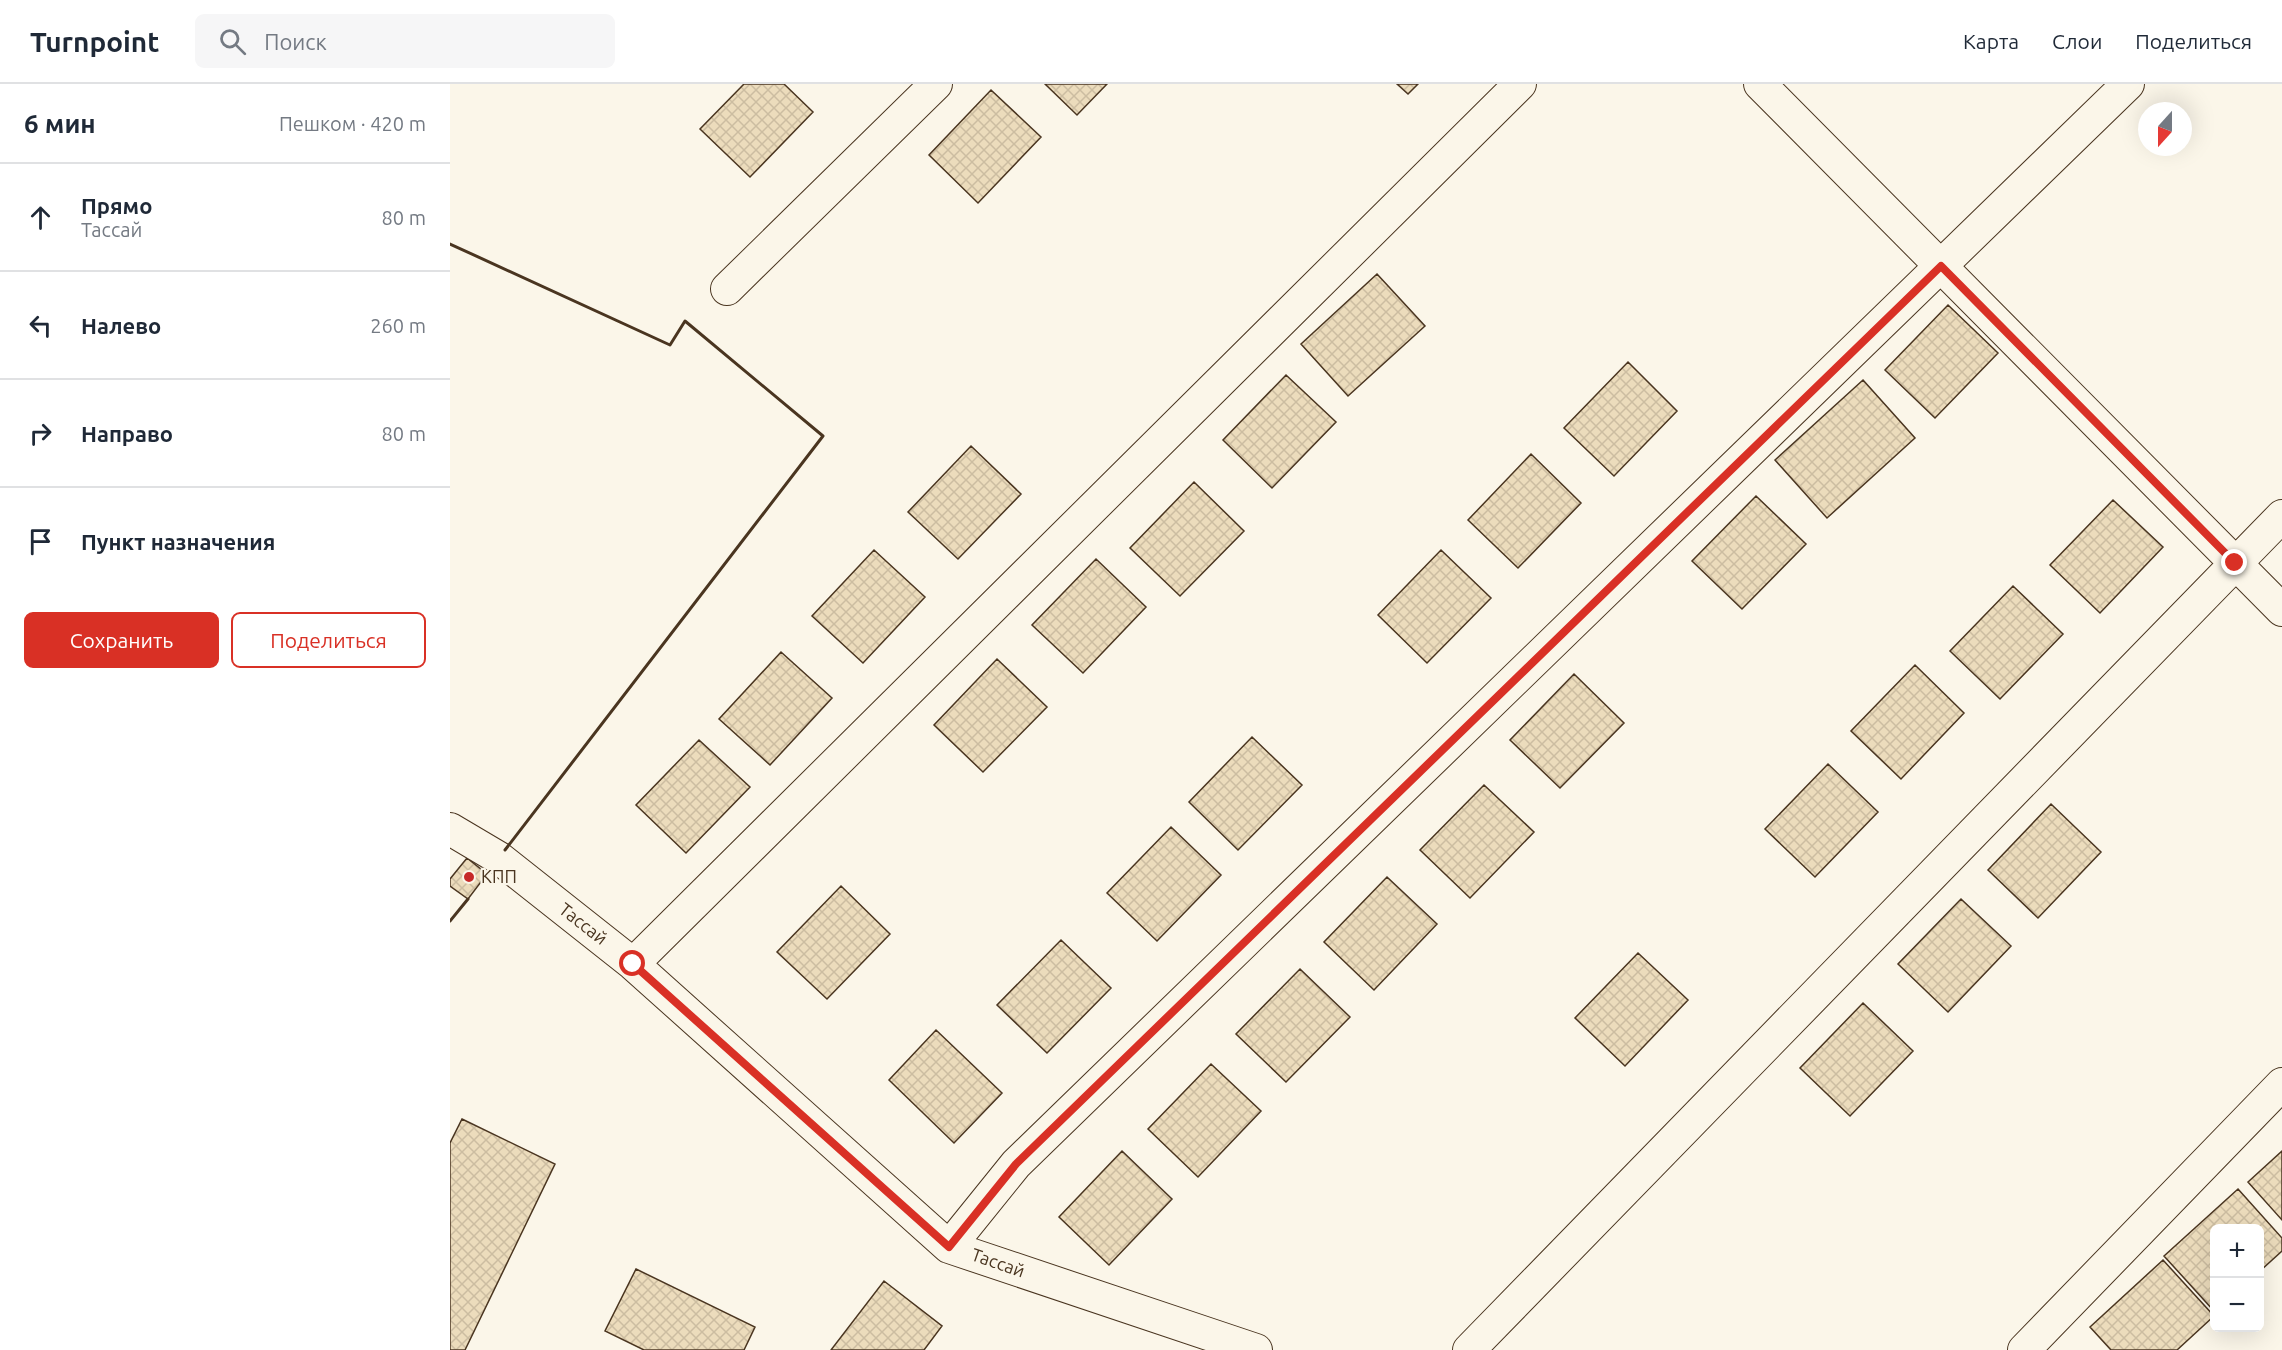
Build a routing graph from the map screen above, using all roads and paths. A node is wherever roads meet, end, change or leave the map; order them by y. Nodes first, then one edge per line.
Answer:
1 (936, 84) edge
2 (1520, 84) edge
3 (1760, 84) edge
4 (2128, 84) edge
5 (1941, 266) junction
6 (727, 289) dead end
7 (2282, 516) edge
8 (2235, 563) junction
9 (2282, 610) edge
10 (450, 829) edge
11 (633, 964) junction
12 (2282, 1084) edge
13 (949, 1247) junction
14 (1256, 1350) edge
15 (1469, 1350) edge
16 (2024, 1350) edge

1 - 6 street
2 - 11 street
3 - 5 street
4 - 5 street
5 - 8 street
5 - 13 street
7 - 8 street
8 - 9 street
8 - 15 street
10 - 11 street, Тассай
11 - 13 street, Тассай
12 - 16 street
13 - 14 street, Тассай

